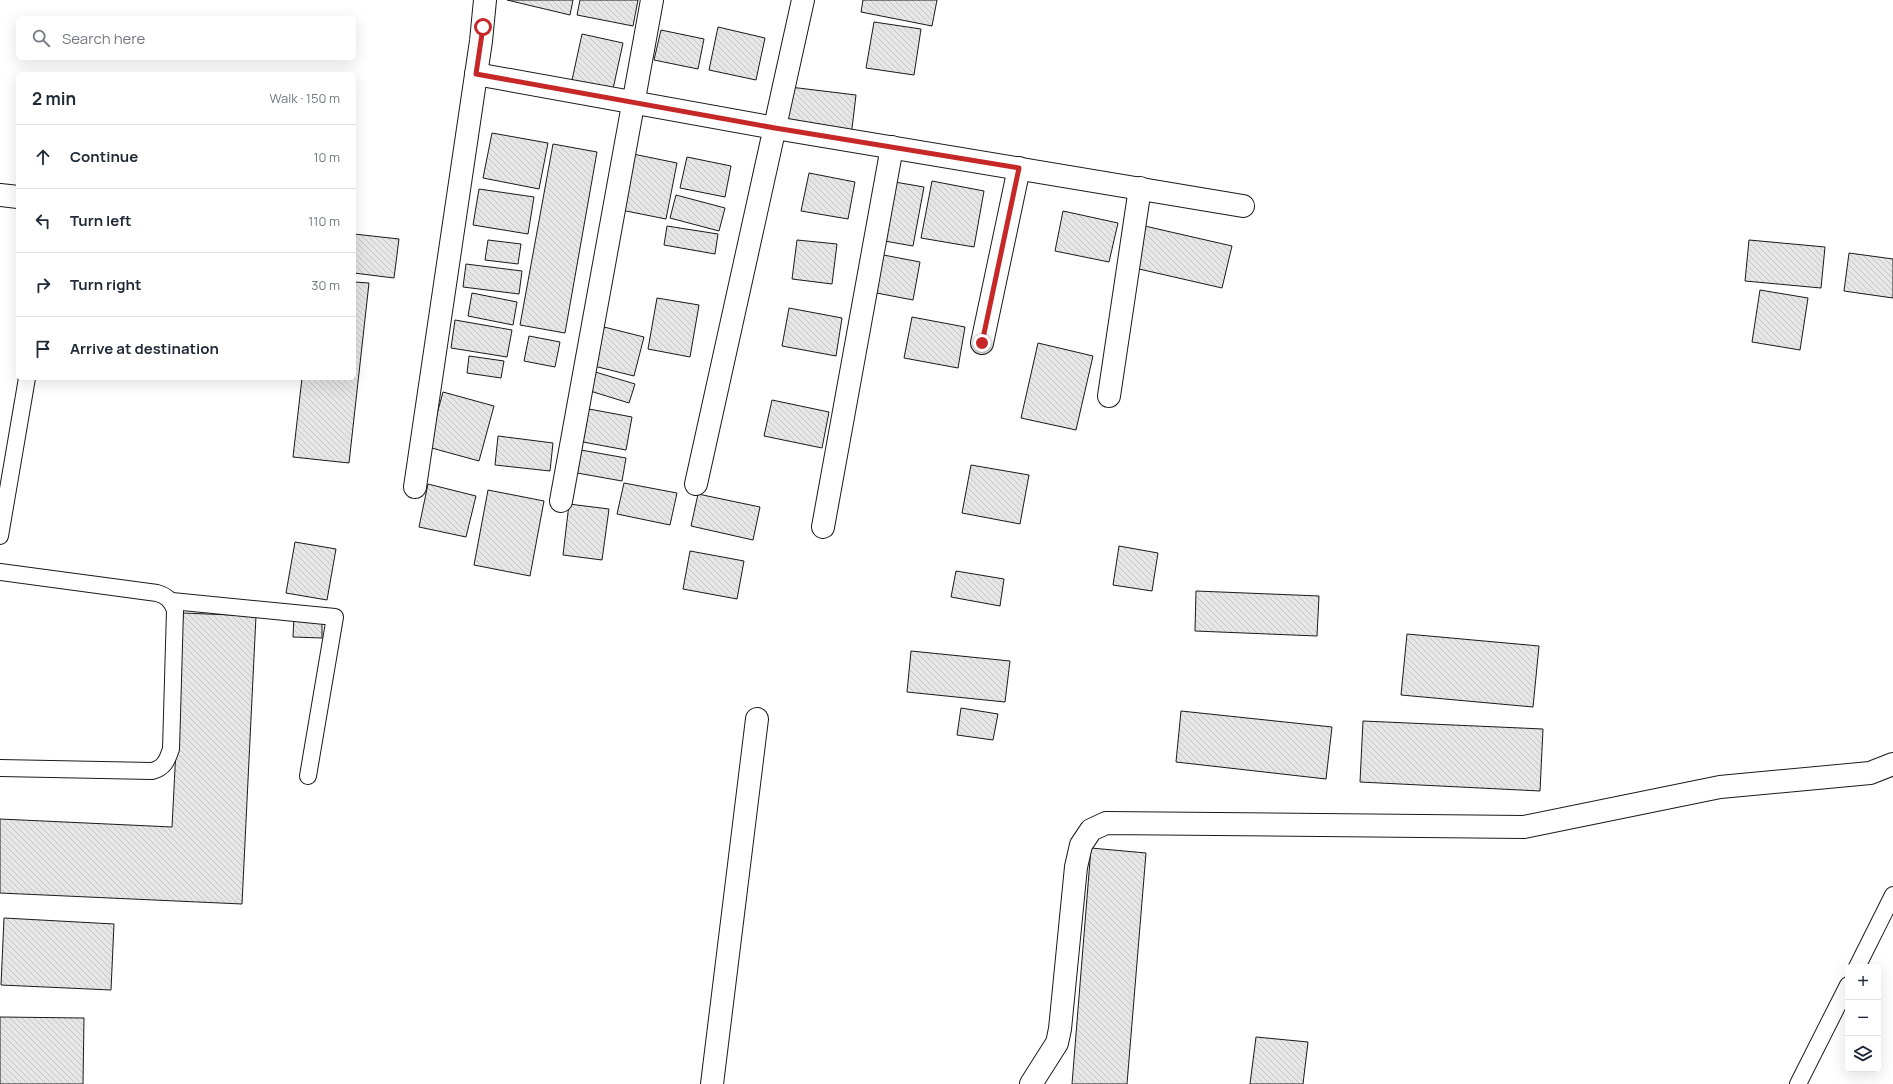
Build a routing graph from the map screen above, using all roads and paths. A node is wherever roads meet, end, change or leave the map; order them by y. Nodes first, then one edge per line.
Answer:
1 (485, 0) edge
2 (652, 0) edge
3 (803, 0) edge
4 (476, 74) junction
5 (633, 102) junction
6 (775, 128) junction
7 (892, 147) junction
8 (1019, 168) junction
9 (1140, 188) junction
10 (0, 195) edge
11 (16, 197) edge
12 (1243, 206) dead end
13 (982, 343) dead end
14 (27, 380) edge
15 (1110, 396) dead end
16 (696, 484) dead end
17 (415, 487) dead end
18 (561, 501) dead end
19 (823, 527) dead end
20 (0, 536) edge
21 (0, 572) edge
22 (172, 601) junction
23 (757, 718) dead end
24 (1893, 764) edge
25 (0, 768) edge
26 (308, 776) dead end
27 (1893, 895) edge
28 (1858, 964) edge
29 (1845, 991) edge
30 (712, 1084) edge
31 (1031, 1084) edge
32 (1798, 1084) edge

1 - 4 street
2 - 5 street
3 - 6 street
4 - 5 street
4 - 17 street
5 - 6 street
5 - 18 street
6 - 7 street
6 - 16 street
7 - 8 street
7 - 19 street
8 - 9 street
8 - 13 street
9 - 12 street
9 - 15 street
10 - 11 street
14 - 20 lane
21 - 22 lane
22 - 25 lane
22 - 26 lane
23 - 30 street
24 - 31 street
27 - 28 lane
29 - 32 lane

